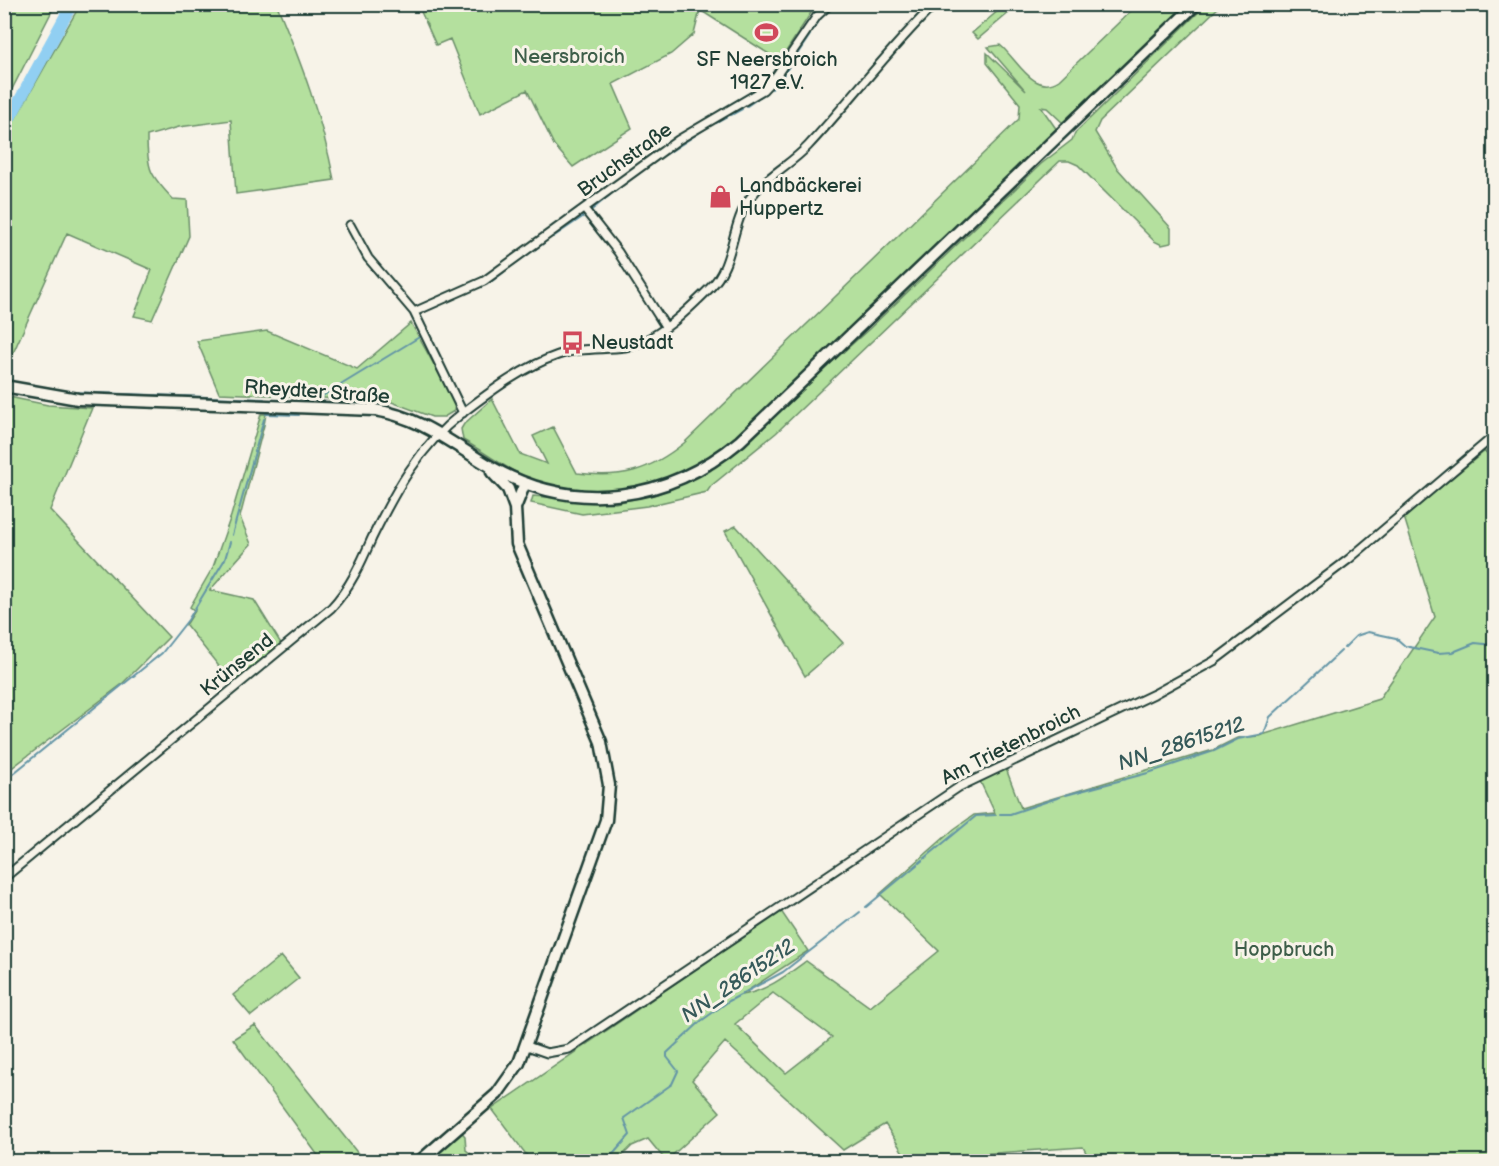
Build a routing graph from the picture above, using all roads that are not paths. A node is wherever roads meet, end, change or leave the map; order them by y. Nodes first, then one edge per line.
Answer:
1 (830, 4) edge
2 (935, 4) edge
3 (1196, 4) edge
4 (585, 210) junction
5 (350, 225) dead end
6 (414, 312) junction
7 (665, 326) junction
8 (4, 386) edge
9 (463, 413) junction
10 (439, 433) junction
11 (1494, 436) edge
12 (479, 459) junction
13 (525, 483) junction
14 (515, 508) junction
15 (4, 878) edge
16 (526, 1046) junction
17 (419, 1161) edge

1 - 4 street, Bruchstraße
2 - 7 street
3 - 13 main road
4 - 6 street, Bruchstraße
4 - 7 street
5 - 6 street
6 - 9 street
7 - 9 street
8 - 10 main road, Rheydter Straße
9 - 10 street
10 - 12 main road, Rheydter Straße
10 - 15 street, Krünsend
11 - 16 street, Am Trietenbroich
12 - 13 main road
12 - 14 main road
13 - 14 main road
14 - 16 main road
16 - 17 main road

